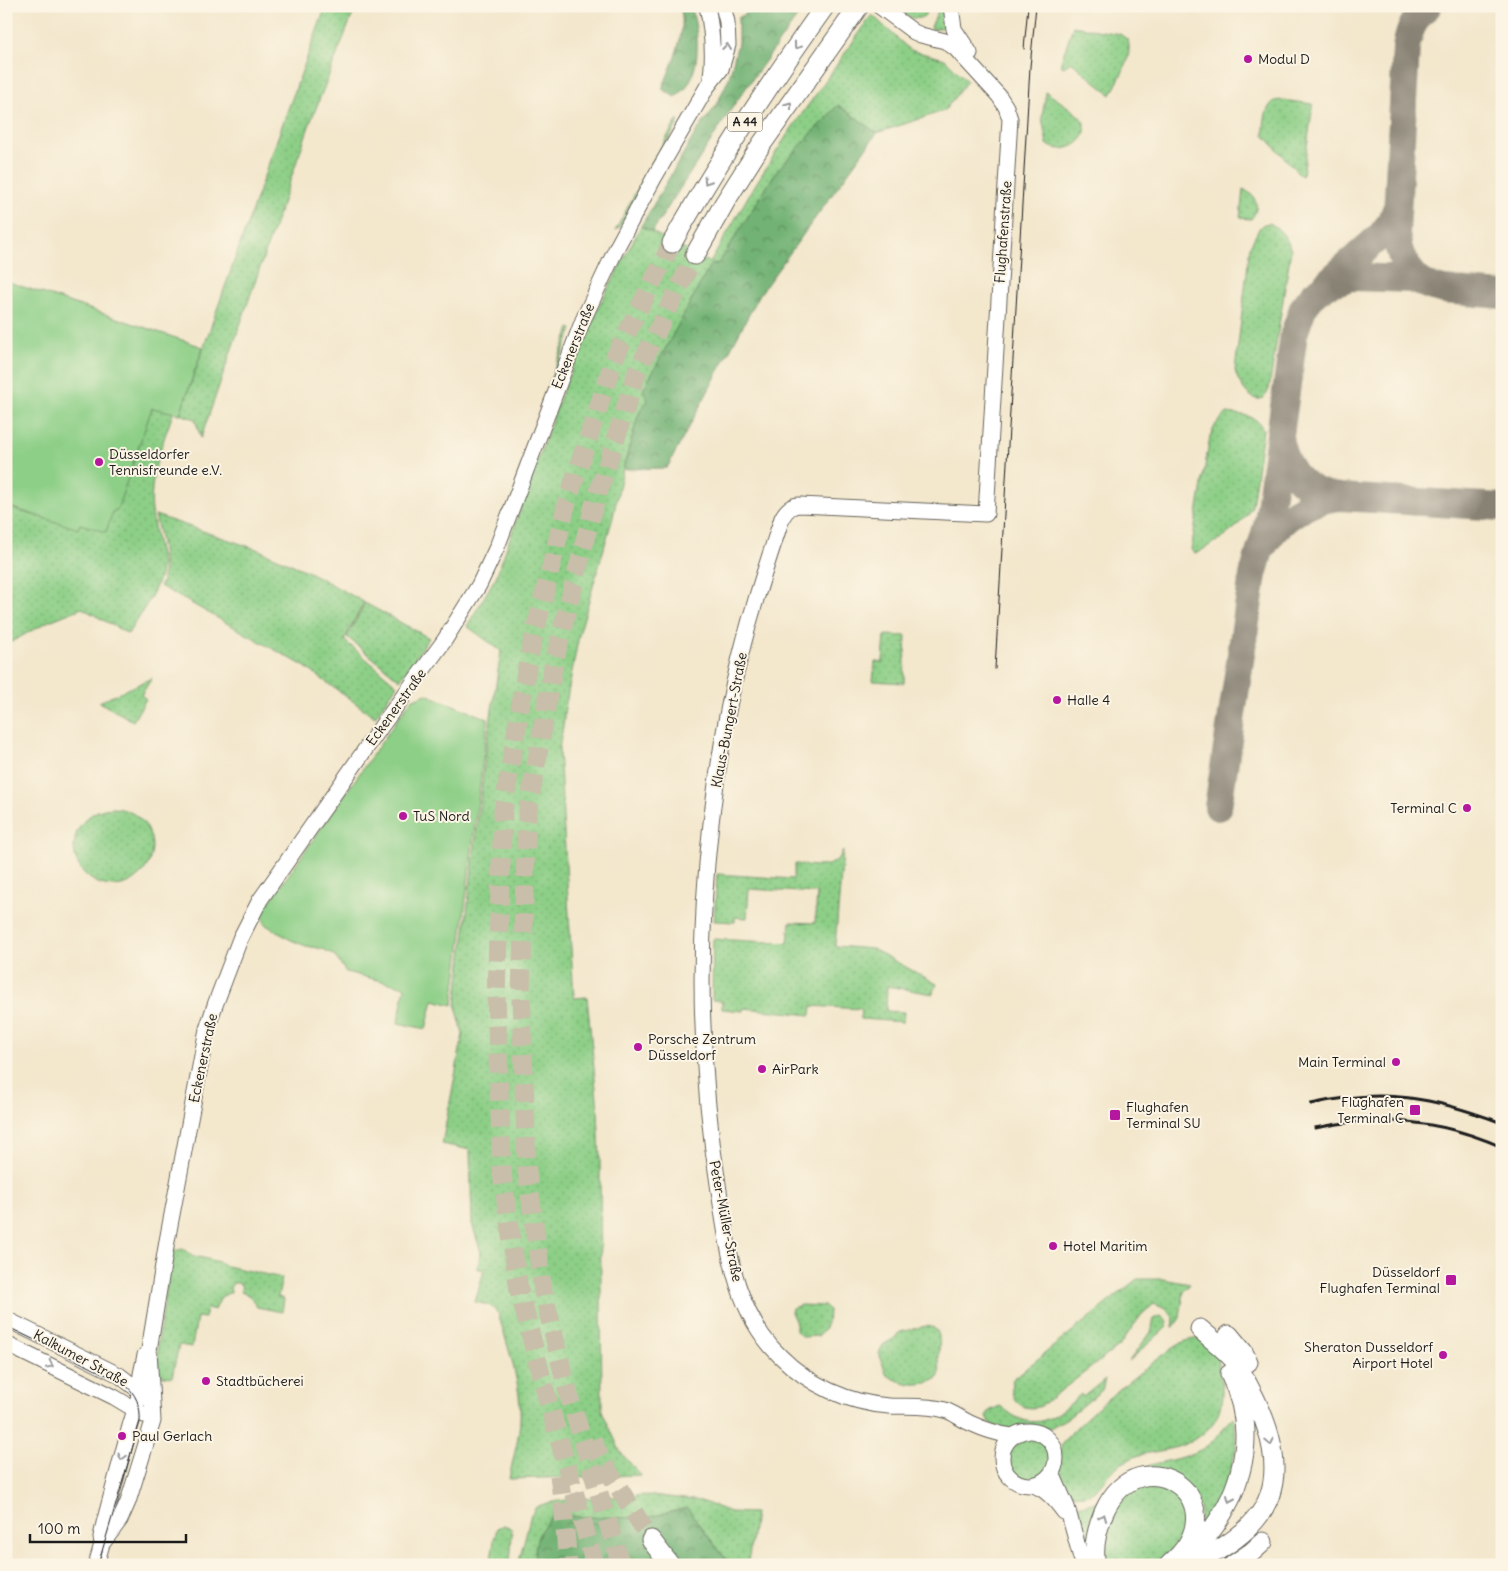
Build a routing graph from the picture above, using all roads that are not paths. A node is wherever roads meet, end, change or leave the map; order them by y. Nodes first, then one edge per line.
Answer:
1 (707, 6) edge
2 (722, 6) edge
3 (825, 6) edge
4 (859, 6) edge
5 (950, 6) edge
6 (880, 8) edge
7 (954, 30) junction
8 (839, 35) junction
9 (939, 40) junction
10 (980, 74) junction
11 (710, 84) junction
12 (672, 243) tunnel mouth
13 (696, 255) tunnel mouth
14 (986, 514) joint
15 (711, 1137) joint
16 (6, 1319) edge
17 (1200, 1329) dead end
18 (1229, 1335) dead end
19 (6, 1344) edge
20 (149, 1350) junction
21 (1227, 1368) dead end
22 (141, 1374) junction
23 (119, 1375) junction
24 (140, 1391) junction
25 (153, 1402) junction
26 (1260, 1407) junction
27 (136, 1410) junction
28 (154, 1421) junction
29 (971, 1423) junction
30 (1012, 1436) junction
31 (1003, 1450) junction
32 (1052, 1473) junction
33 (1033, 1485) junction
34 (1070, 1519) junction
35 (652, 1540) tunnel mouth
36 (1263, 1542) dead end
37 (102, 1544) junction
38 (96, 1565) edge
39 (670, 1565) edge
40 (1083, 1565) edge
41 (1096, 1565) edge
42 (1169, 1565) edge
43 (1180, 1565) edge
44 (1195, 1565) edge
45 (1233, 1565) edge

1 - 11 street, Eckenerstraße
11 -> 2 street, Eckenerstraße
3 -> 12 highway, A 44
4 - 8 highway, A 44
5 - 7 street
6 - 8 highway
6 - 9 street, Flughafenstraße
7 - 9 street
7 - 10 street
13 -> 8 highway, A 44
9 - 10 street, Flughafenstraße
10 - 14 street, Flughafenstraße
11 - 20 street, Eckenerstraße
14 - 15 street, Klaus-Bungert-Straße
15 - 29 street, Peter-Müller-Straße
16 - 23 street, Kalkumer Straße
17 - 26 highway
18 - 26 highway
19 -> 27 street, Kalkumer Straße
20 - 22 street, Eckenerstraße
20 - 25 street, Eckenerstraße
21 -> 43 highway
22 - 23 street
22 - 24 street, Eckenerstraße
23 - 24 street, Kalkumer Straße
24 - 25 street, Kalkumer Straße
24 - 27 street, Eckenerstraße
25 - 27 street
25 - 28 street, Eckenerstraße
26 -> 44 highway
27 - 28 street, Kalkumer Straße
27 -> 37 street, Eckenerstraße
28 - 37 street
29 - 30 street, Peter-Müller-Straße
29 - 31 street, Peter-Müller-Straße
30 - 31 street
30 - 32 street
31 - 33 street
32 - 33 street
32 - 34 street
33 - 34 street
34 - 40 street
35 - 39 highway
36 - 45 highway
37 - 38 street
41 -> 42 highway

